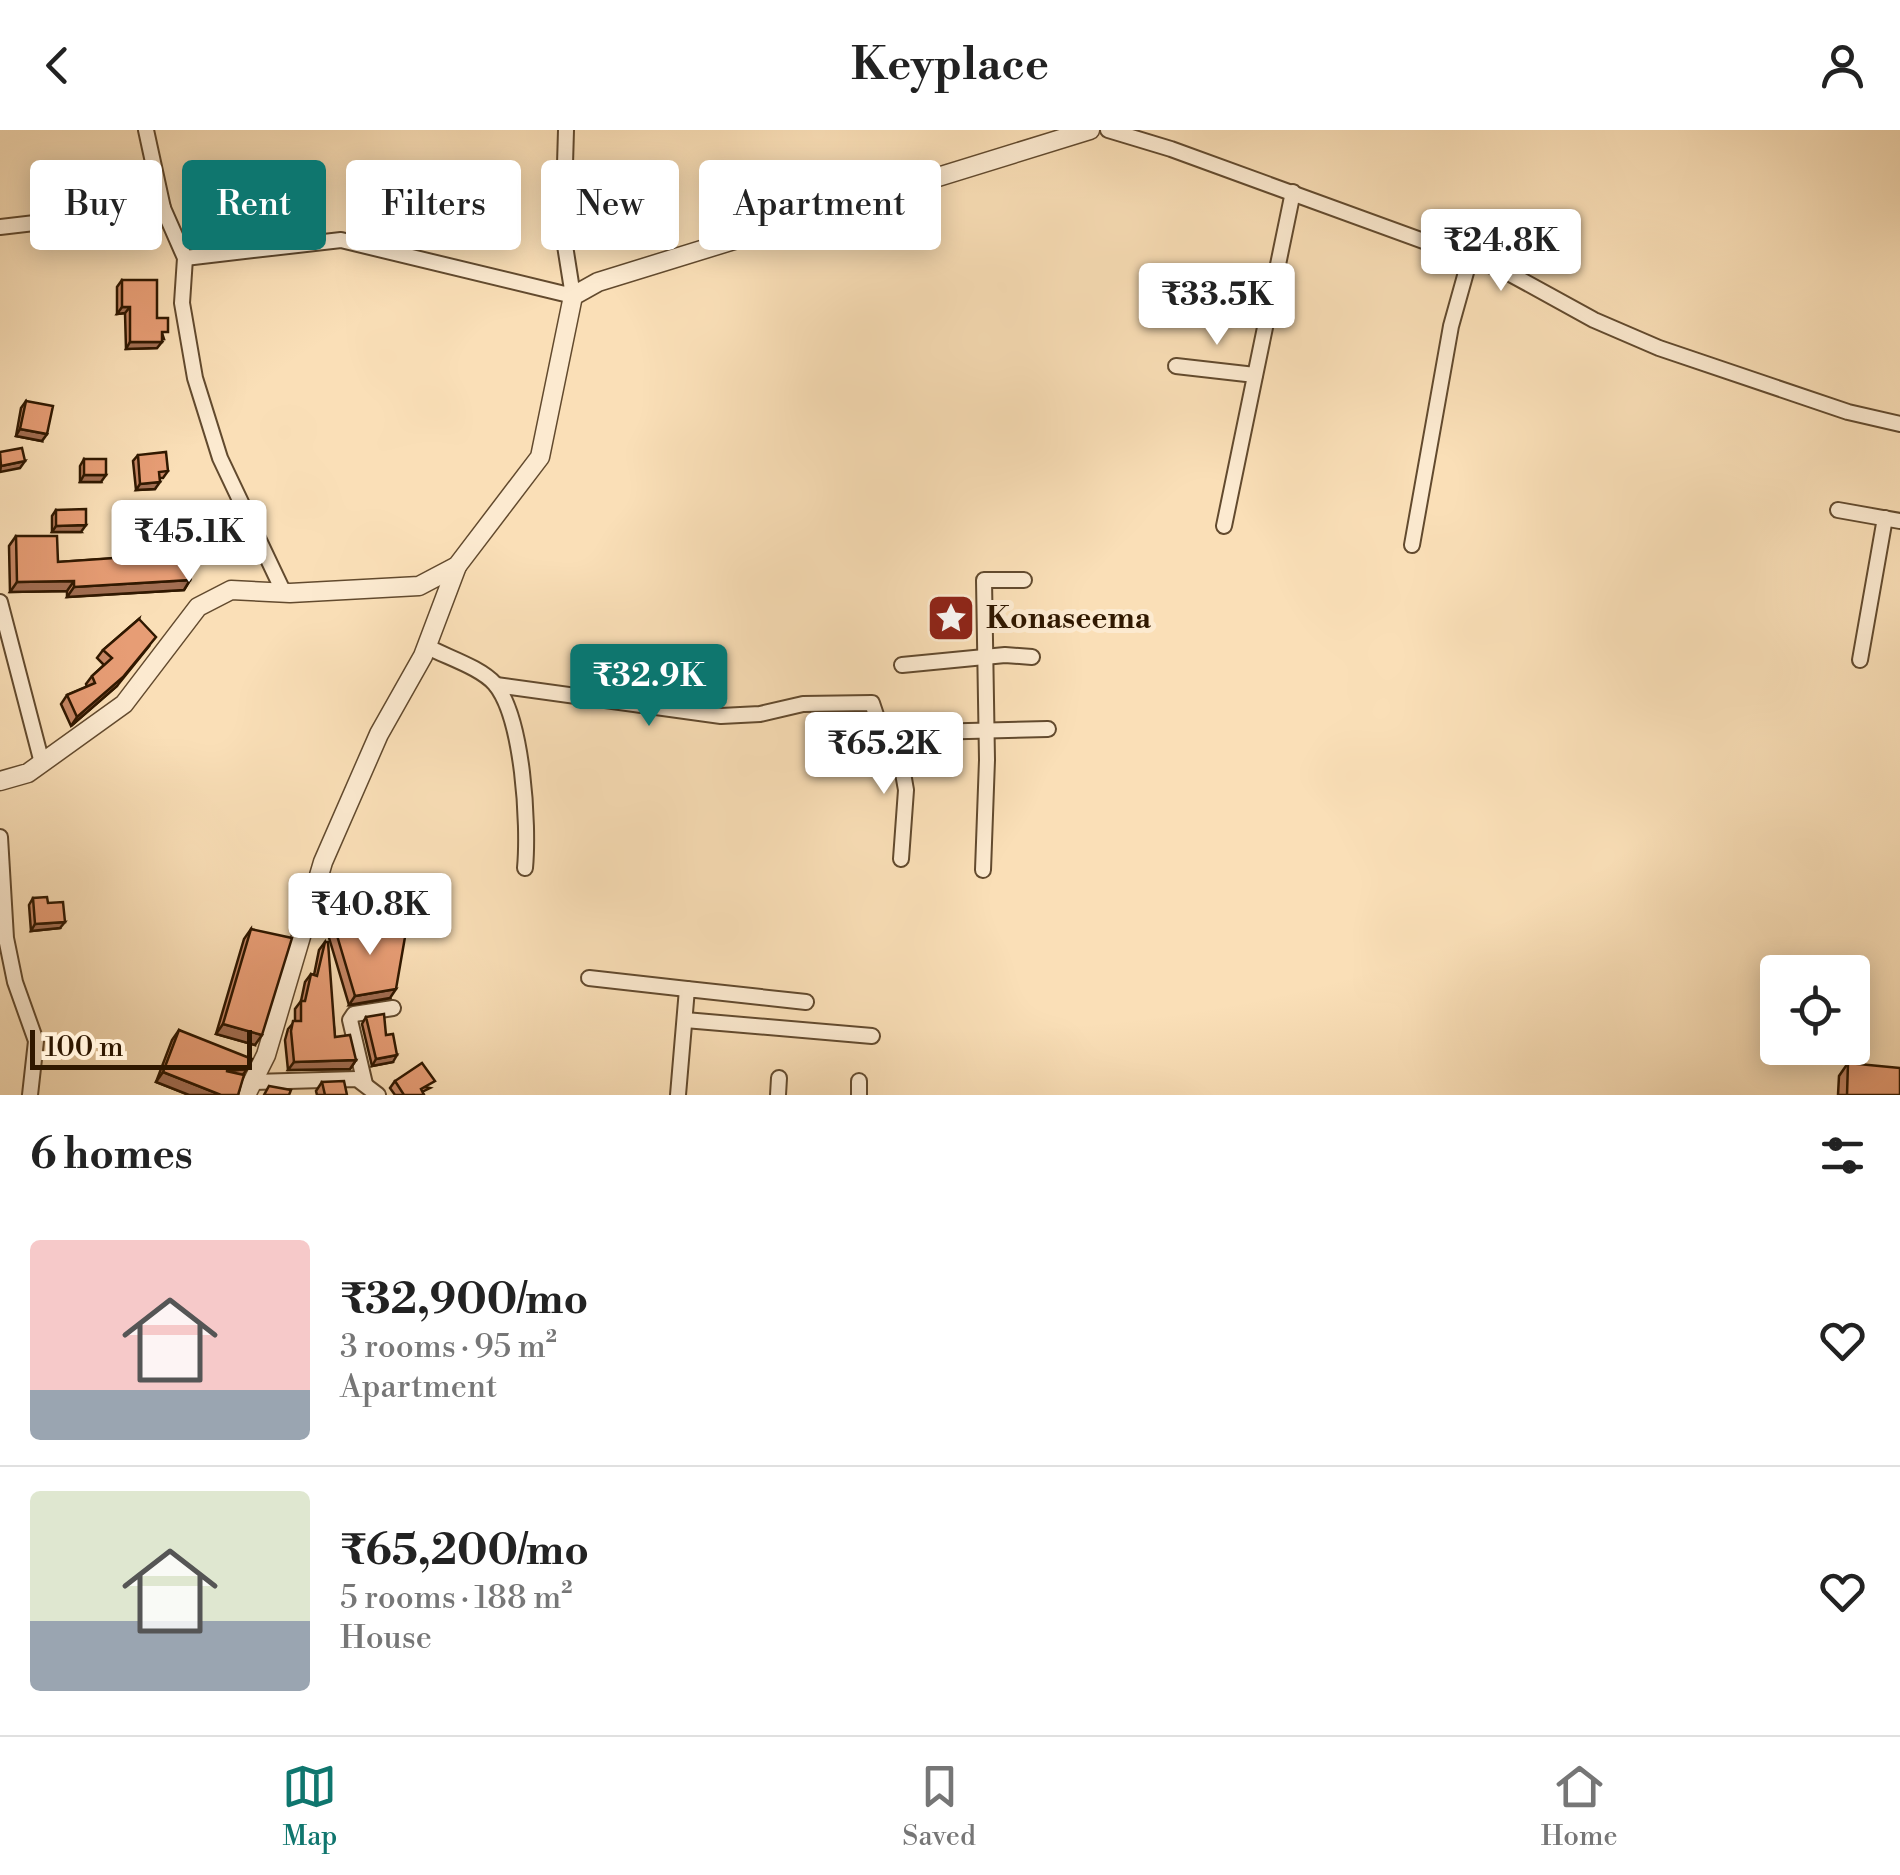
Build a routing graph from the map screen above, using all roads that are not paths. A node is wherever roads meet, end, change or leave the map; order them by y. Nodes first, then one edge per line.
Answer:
1 (146, 130) edge
2 (566, 130) edge
3 (1090, 130) edge
4 (1108, 130) edge
5 (152, 160) edge
6 (1292, 192) junction
7 (162, 208) edge
8 (30, 223) edge
9 (0, 227) edge
10 (185, 258) junction
11 (1470, 258) junction
12 (573, 296) junction
13 (1176, 366) dead end
14 (1255, 374) junction
15 (1900, 424) edge
16 (1838, 510) dead end
17 (1893, 520) edge
18 (1224, 526) dead end
19 (1412, 544) dead end
20 (458, 566) junction
21 (1024, 580) dead end
22 (284, 593) junction
23 (0, 602) edge
24 (426, 646) junction
25 (984, 657) junction
26 (1032, 657) dead end
27 (1860, 660) dead end
28 (902, 665) dead end
29 (496, 686) junction
30 (1048, 730) dead end
31 (984, 732) junction
32 (896, 734) junction
33 (42, 763) junction
34 (0, 782) edge
35 (0, 837) edge
36 (901, 859) dead end
37 (524, 868) dead end
38 (983, 870) dead end
39 (588, 978) dead end
40 (687, 989) junction
41 (806, 1002) dead end
42 (393, 1008) dead end
43 (685, 1020) junction
44 (872, 1036) dead end
45 (779, 1078) dead end
46 (365, 1084) junction
47 (249, 1088) edge
48 (30, 1095) edge
49 (378, 1095) edge
50 (678, 1095) edge
51 (778, 1095) edge

1 - 5 street
2 - 12 street
3 - 12 street
4 - 6 street
6 - 11 street
6 - 14 street
7 - 10 street
8 - 9 street
10 - 12 street
10 - 22 street
11 - 15 street
11 - 19 street
12 - 20 street
13 - 14 street
14 - 18 street
16 - 17 street
17 - 27 street
20 - 22 street
20 - 24 street
21 - 25 street
22 - 33 street
23 - 33 street
24 - 29 street
24 - 47 street
25 - 26 street
25 - 28 street
25 - 31 street
29 - 32 street
29 - 37 street
30 - 31 street
31 - 32 street
31 - 38 street
32 - 36 street
33 - 34 street
35 - 48 street
39 - 40 street
40 - 41 street
40 - 43 street
42 - 46 street
43 - 44 street
43 - 50 street
45 - 51 street
46 - 47 street
46 - 49 street

